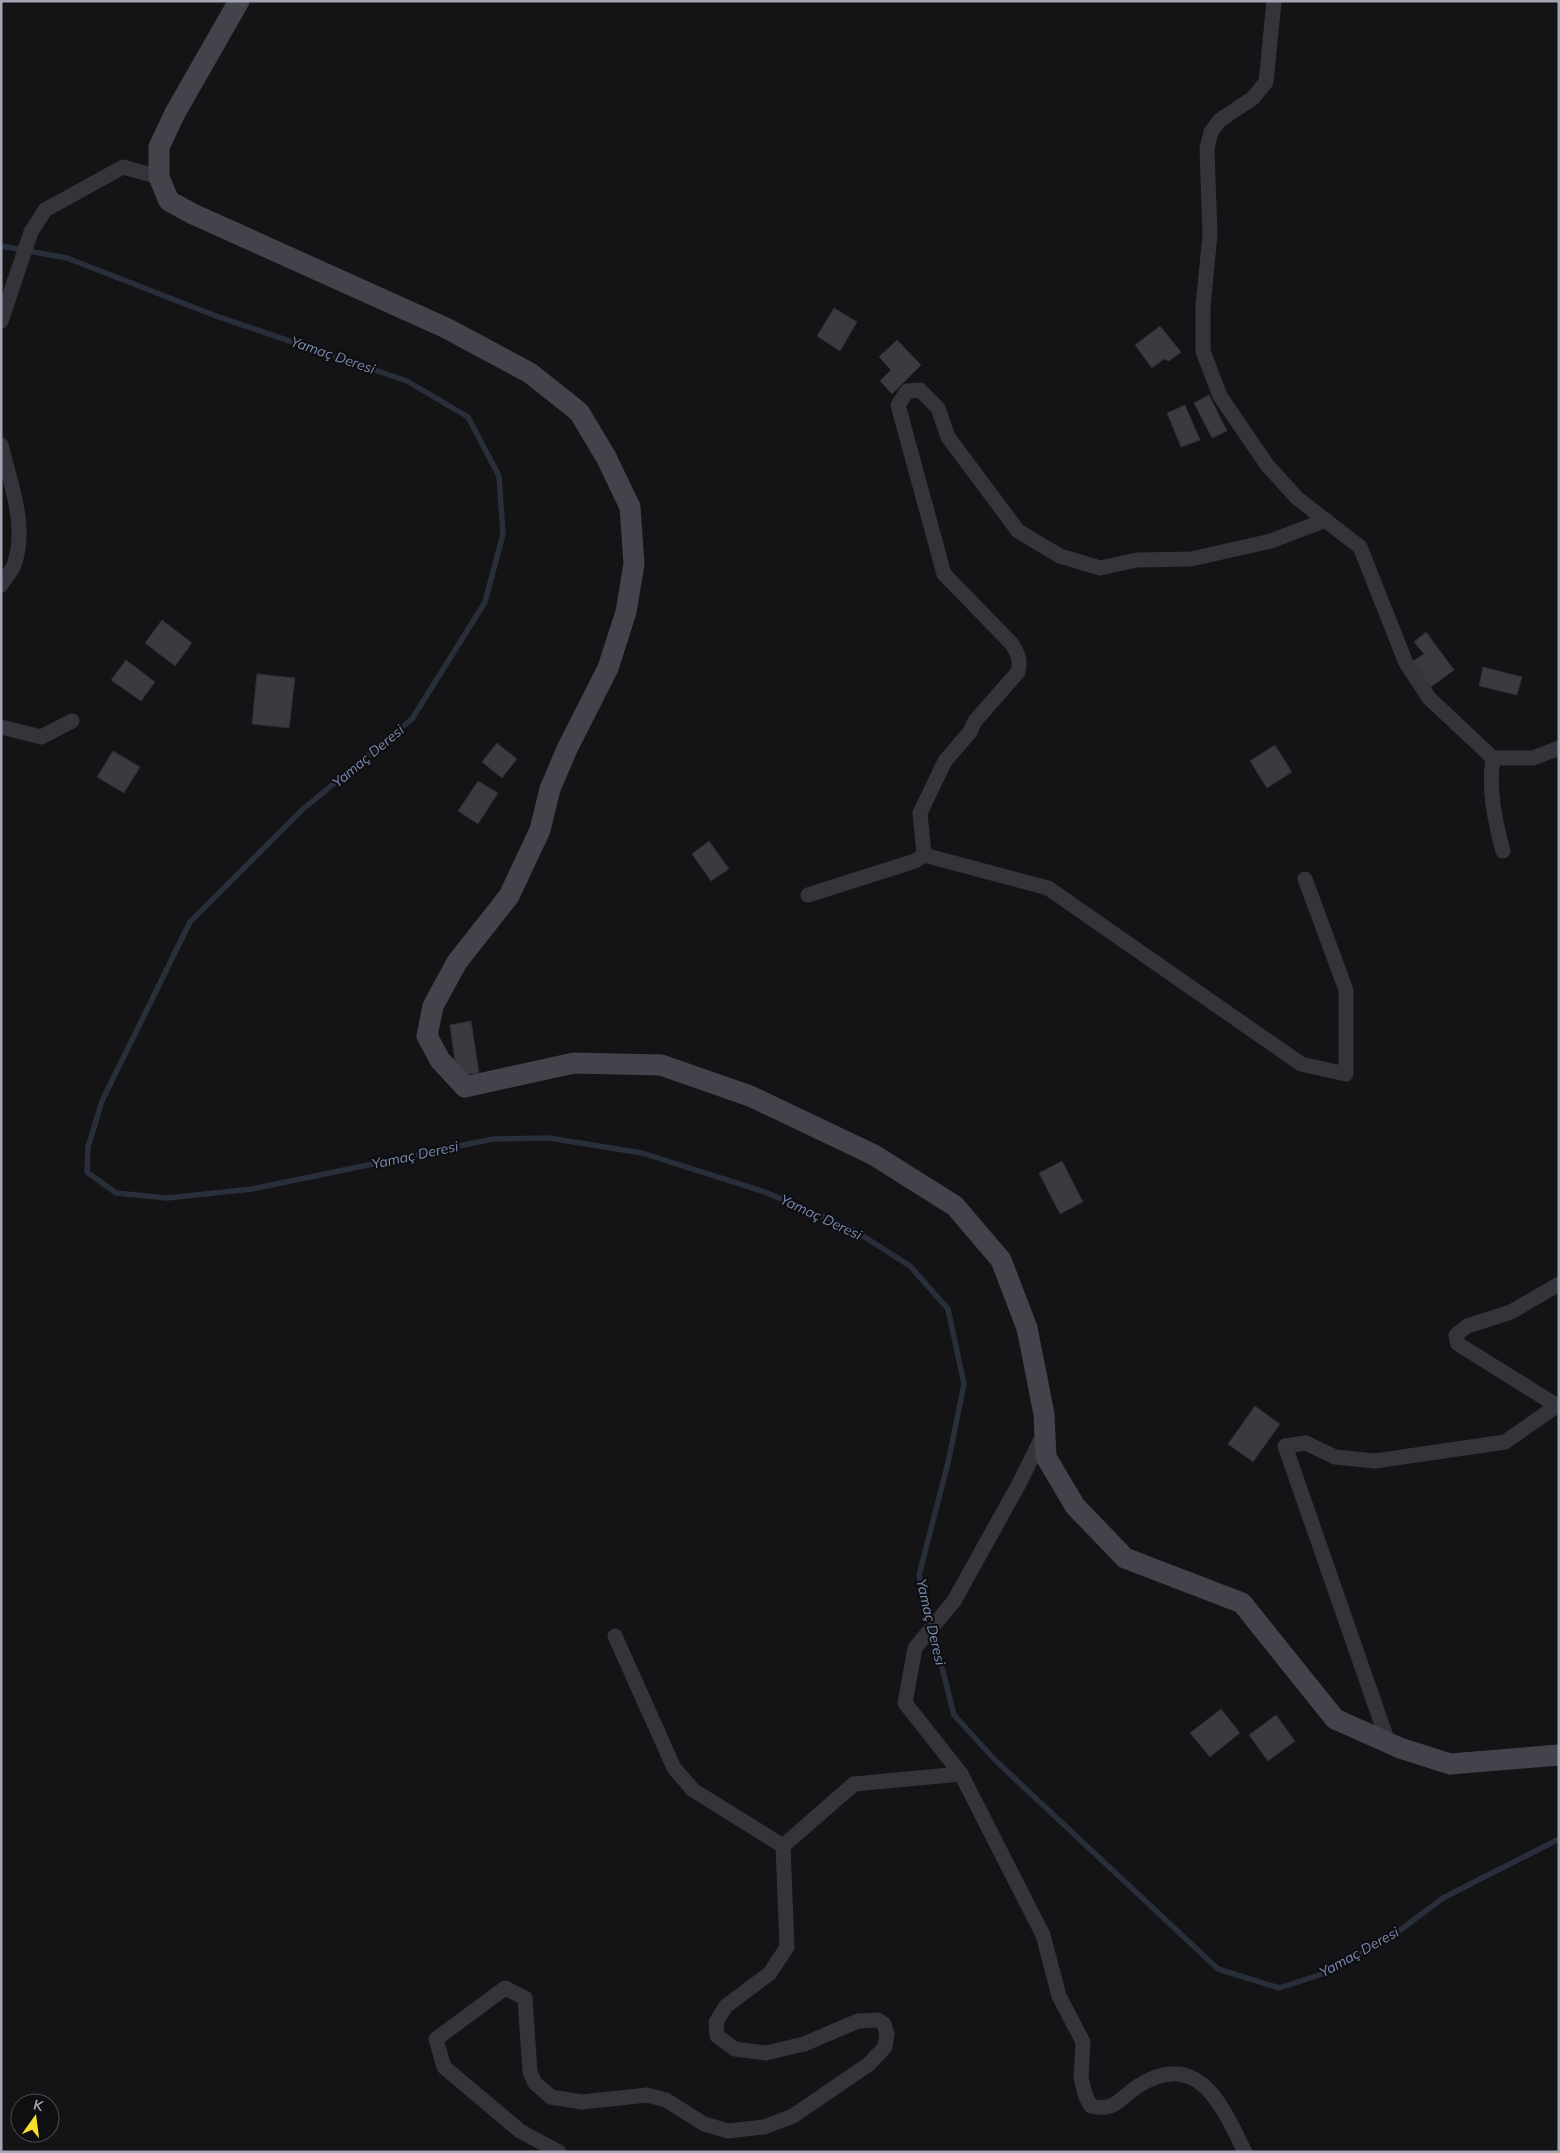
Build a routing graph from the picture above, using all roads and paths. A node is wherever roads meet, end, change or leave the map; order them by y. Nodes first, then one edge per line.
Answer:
1 (239, 1) edge
2 (1274, 1) edge
3 (159, 177) junction
4 (1, 321) edge
5 (1, 445) edge
6 (1326, 520) junction
7 (1, 585) edge
8 (72, 721) dead end
9 (1, 727) edge
10 (1559, 748) edge
11 (1493, 758) junction
12 (1503, 851) dead end
13 (924, 855) junction
14 (1305, 879) dead end
15 (808, 895) dead end
16 (1559, 1284) edge
17 (1557, 1407) edge
18 (1045, 1432) junction
19 (615, 1636) dead end
20 (1388, 1742) junction
21 (1559, 1755) edge
22 (961, 1774) junction
23 (783, 1846) junction
24 (559, 2152) edge
25 (1245, 2152) edge

1 - 3 street
2 - 6 street
3 - 4 street
3 - 18 street
5 - 7 street
6 - 11 street
6 - 13 street
8 - 9 street
10 - 11 street
11 - 12 street
13 - 14 street
13 - 15 street
16 - 17 street
17 - 20 street
18 - 20 street
18 - 22 street
19 - 23 street
20 - 21 street
22 - 23 street
22 - 25 street
23 - 24 street

